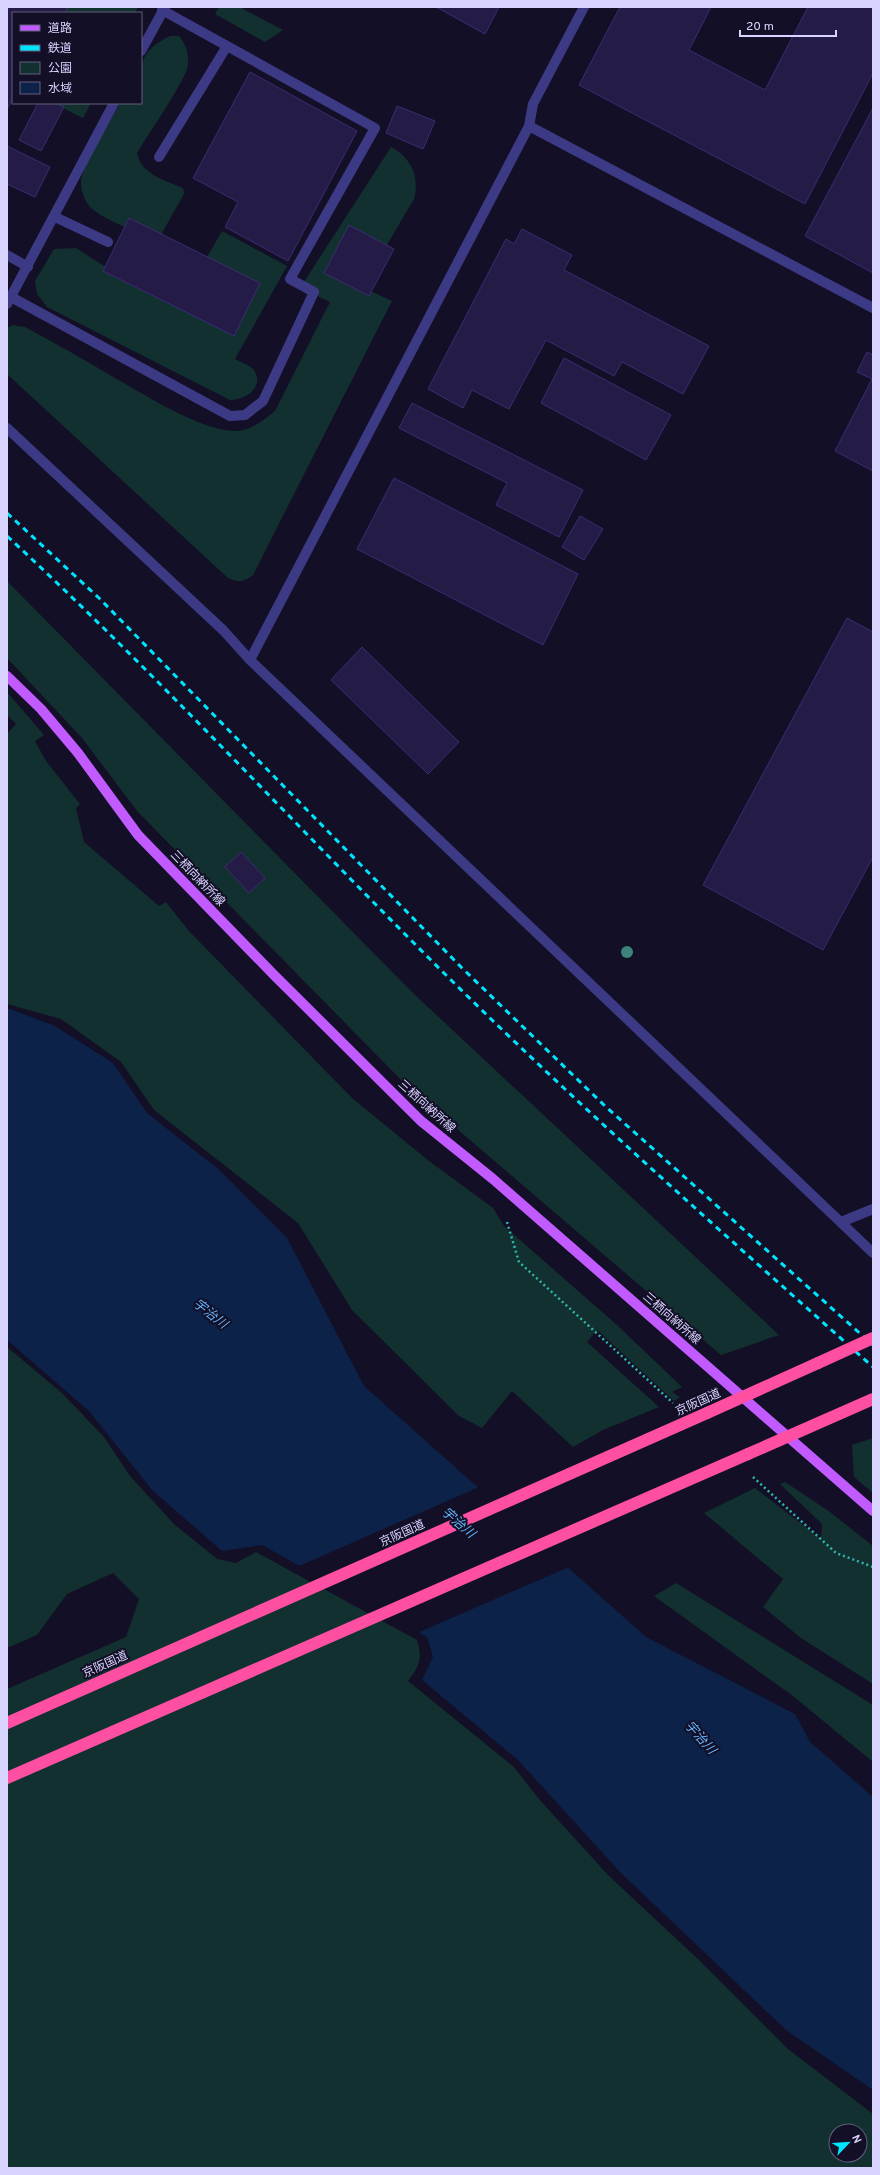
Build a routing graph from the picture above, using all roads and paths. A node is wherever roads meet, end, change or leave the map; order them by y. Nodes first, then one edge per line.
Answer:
1 (584, 7) edge
2 (163, 8) edge
3 (227, 46) junction
4 (142, 49) edge
5 (113, 104) edge
6 (529, 126) junction
7 (160, 157) dead end
8 (55, 217) junction
9 (108, 242) dead end
10 (7, 255) edge
11 (28, 267) junction
12 (9, 300) edge
13 (873, 308) edge
14 (7, 428) edge
15 (250, 660) junction
16 (7, 676) edge
17 (873, 1210) edge
18 (505, 1217) dead end
19 (841, 1222) junction
20 (873, 1253) edge
21 (873, 1338) edge
22 (743, 1397) junction
23 (873, 1399) edge
24 (677, 1407) dead end
25 (789, 1437) junction
26 (748, 1472) dead end
27 (873, 1511) edge
28 (873, 1567) edge
29 (7, 1723) edge
30 (7, 1778) edge

1 - 6 street
2 - 3 street
2 - 4 street
3 - 7 street
3 - 12 street
5 - 8 street
6 - 13 street
6 - 15 street
8 - 9 street
8 - 11 street
10 - 11 street
11 - 12 street
14 - 15 street
15 - 19 street
16 - 22 main road, 三栖向納所線
17 - 19 street
18 - 24 path
19 - 20 street
21 - 22 highway, 京阪国道, bridge
22 - 25 main road, 三栖向納所線
22 - 29 highway, 京阪国道, bridge
23 - 25 highway
25 - 27 main road, 三栖向納所線
25 - 30 highway, bridge
26 - 28 path

